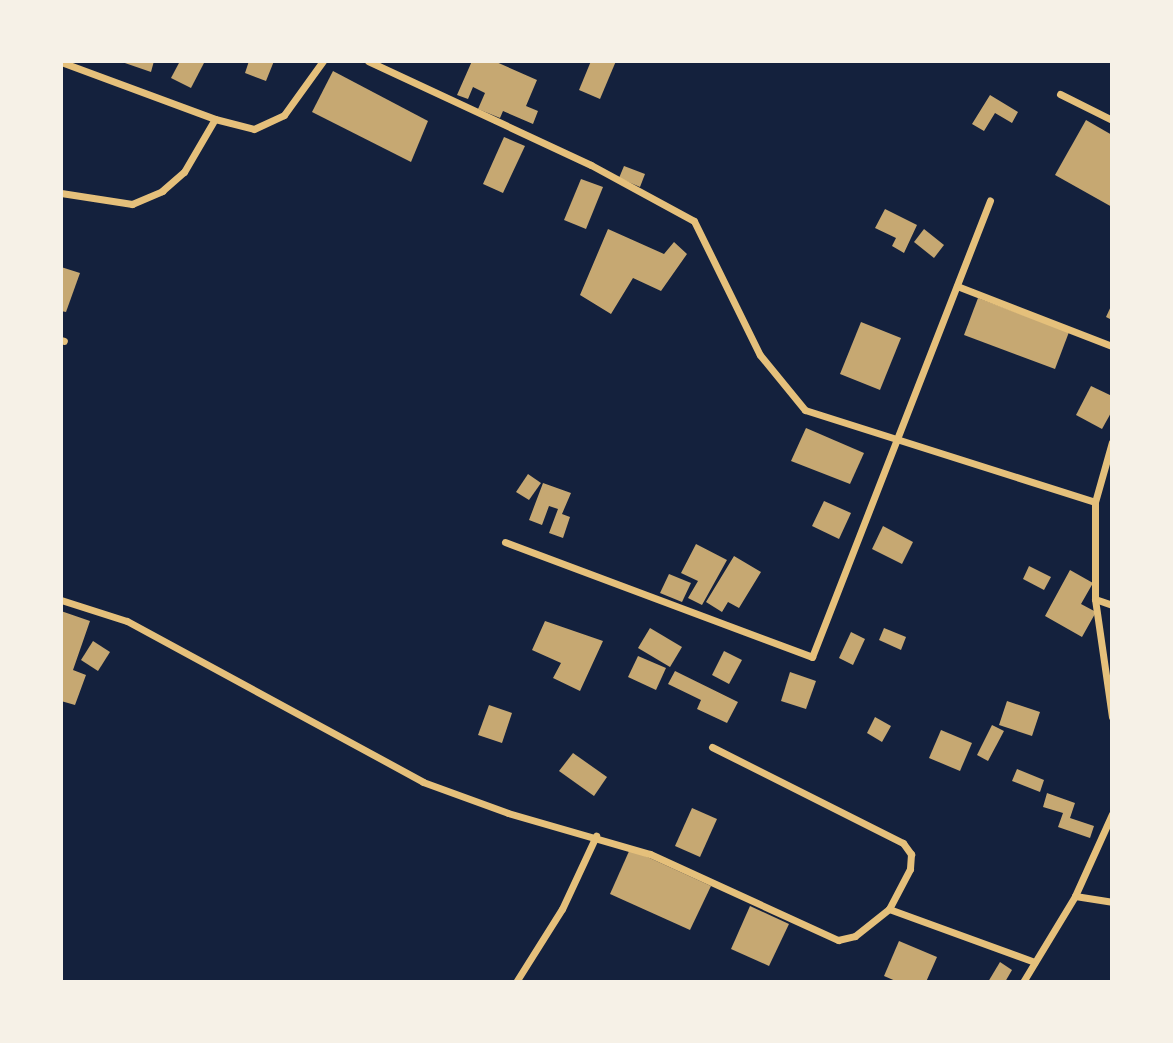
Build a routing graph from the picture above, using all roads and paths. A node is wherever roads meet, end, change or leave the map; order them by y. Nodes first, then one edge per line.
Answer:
1 (323, 61) edge
2 (368, 61) edge
3 (61, 62) edge
4 (1060, 94) dead end
5 (215, 119) junction
6 (1112, 120) edge
7 (61, 193) edge
8 (990, 201) dead end
9 (957, 286) junction
10 (1112, 346) edge
11 (896, 438) junction
12 (1112, 442) edge
13 (1095, 502) junction
14 (505, 542) dead end
15 (1095, 599) junction
16 (61, 600) edge
17 (1112, 605) edge
18 (1112, 717) edge
19 (712, 747) dead end
20 (1112, 814) edge
21 (596, 836) junction
22 (1075, 896) junction
23 (1112, 902) edge
24 (889, 909) junction
25 (1035, 962) junction
26 (516, 982) edge
27 (1023, 982) edge

1 - 5 street
2 - 11 street
3 - 5 street
4 - 6 street
5 - 7 street
8 - 9 street
9 - 10 street
9 - 11 street
11 - 13 street
11 - 14 street
12 - 13 street
13 - 15 street
15 - 17 street
15 - 18 street
16 - 21 street
19 - 24 street
20 - 22 street
21 - 24 street
21 - 26 street
22 - 23 street
22 - 25 street
24 - 25 street
25 - 27 street

